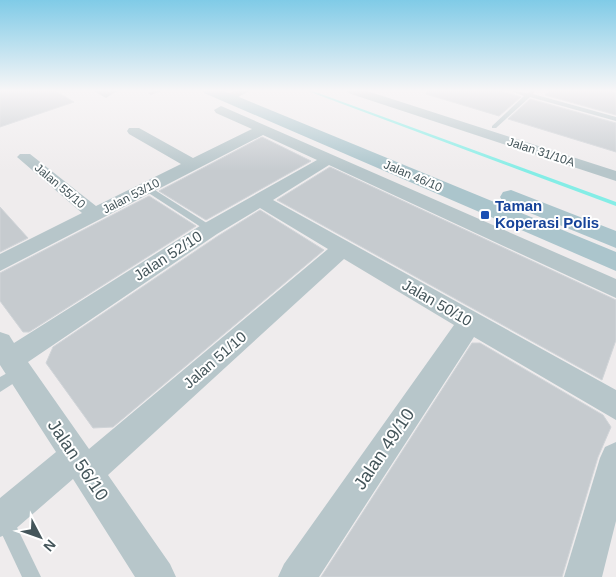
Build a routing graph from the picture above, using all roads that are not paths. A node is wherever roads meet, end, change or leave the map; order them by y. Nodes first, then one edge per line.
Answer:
1 (251, 117) edge
2 (282, 117) edge
3 (290, 117) edge
4 (435, 117) edge
5 (462, 117) edge
6 (505, 117) edge
7 (494, 127) junction
8 (263, 129) junction
9 (134, 131) dead end
10 (25, 156) dead end
11 (329, 159) junction
12 (193, 165) junction
13 (616, 166) edge
14 (616, 176) edge
15 (147, 188) junction
16 (258, 199) junction
17 (95, 214) junction
18 (210, 229) junction
19 (616, 240) edge
20 (343, 248) junction
21 (616, 262) edge
22 (0, 263) edge
23 (616, 289) edge
24 (470, 322) junction
25 (8, 365) edge
26 (616, 406) edge
27 (616, 458) edge
28 (81, 464) junction
29 (1, 519) edge
30 (32, 577) edge
31 (157, 577) edge
32 (297, 577) edge
33 (583, 577) edge

1 - 8 street, Jalan 46/10
2 - 21 main road, Jalan 46/10
3 - 19 main road, Jalan 46/10
4 - 14 street, Jalan 31/10A
5 - 7 street, Jalan 31/10A
6 - 7 lane
7 - 13 street, Jalan 31/10A
8 - 11 street, Jalan 46/10
8 - 12 street, Jalan 53/10
9 - 12 street
10 - 17 street, Jalan 55/10
11 - 16 street, Jalan 52/10
11 - 23 street, Jalan 46/10
12 - 15 street, Jalan 53/10
15 - 17 street, Jalan 53/10
15 - 18 lane
16 - 18 street, Jalan 52/10
16 - 20 street, Jalan 50/10
17 - 22 street, Jalan 53/10
18 - 25 street, Jalan 52/10
20 - 24 street, Jalan 50/10
20 - 28 street, Jalan 51/10
24 - 26 street, Jalan 50/10
24 - 32 street, Jalan 49/10
25 - 28 street, Jalan 56/10
27 - 33 street
28 - 29 street, Jalan 51/10
28 - 31 street, Jalan 56/10
29 - 30 lane

